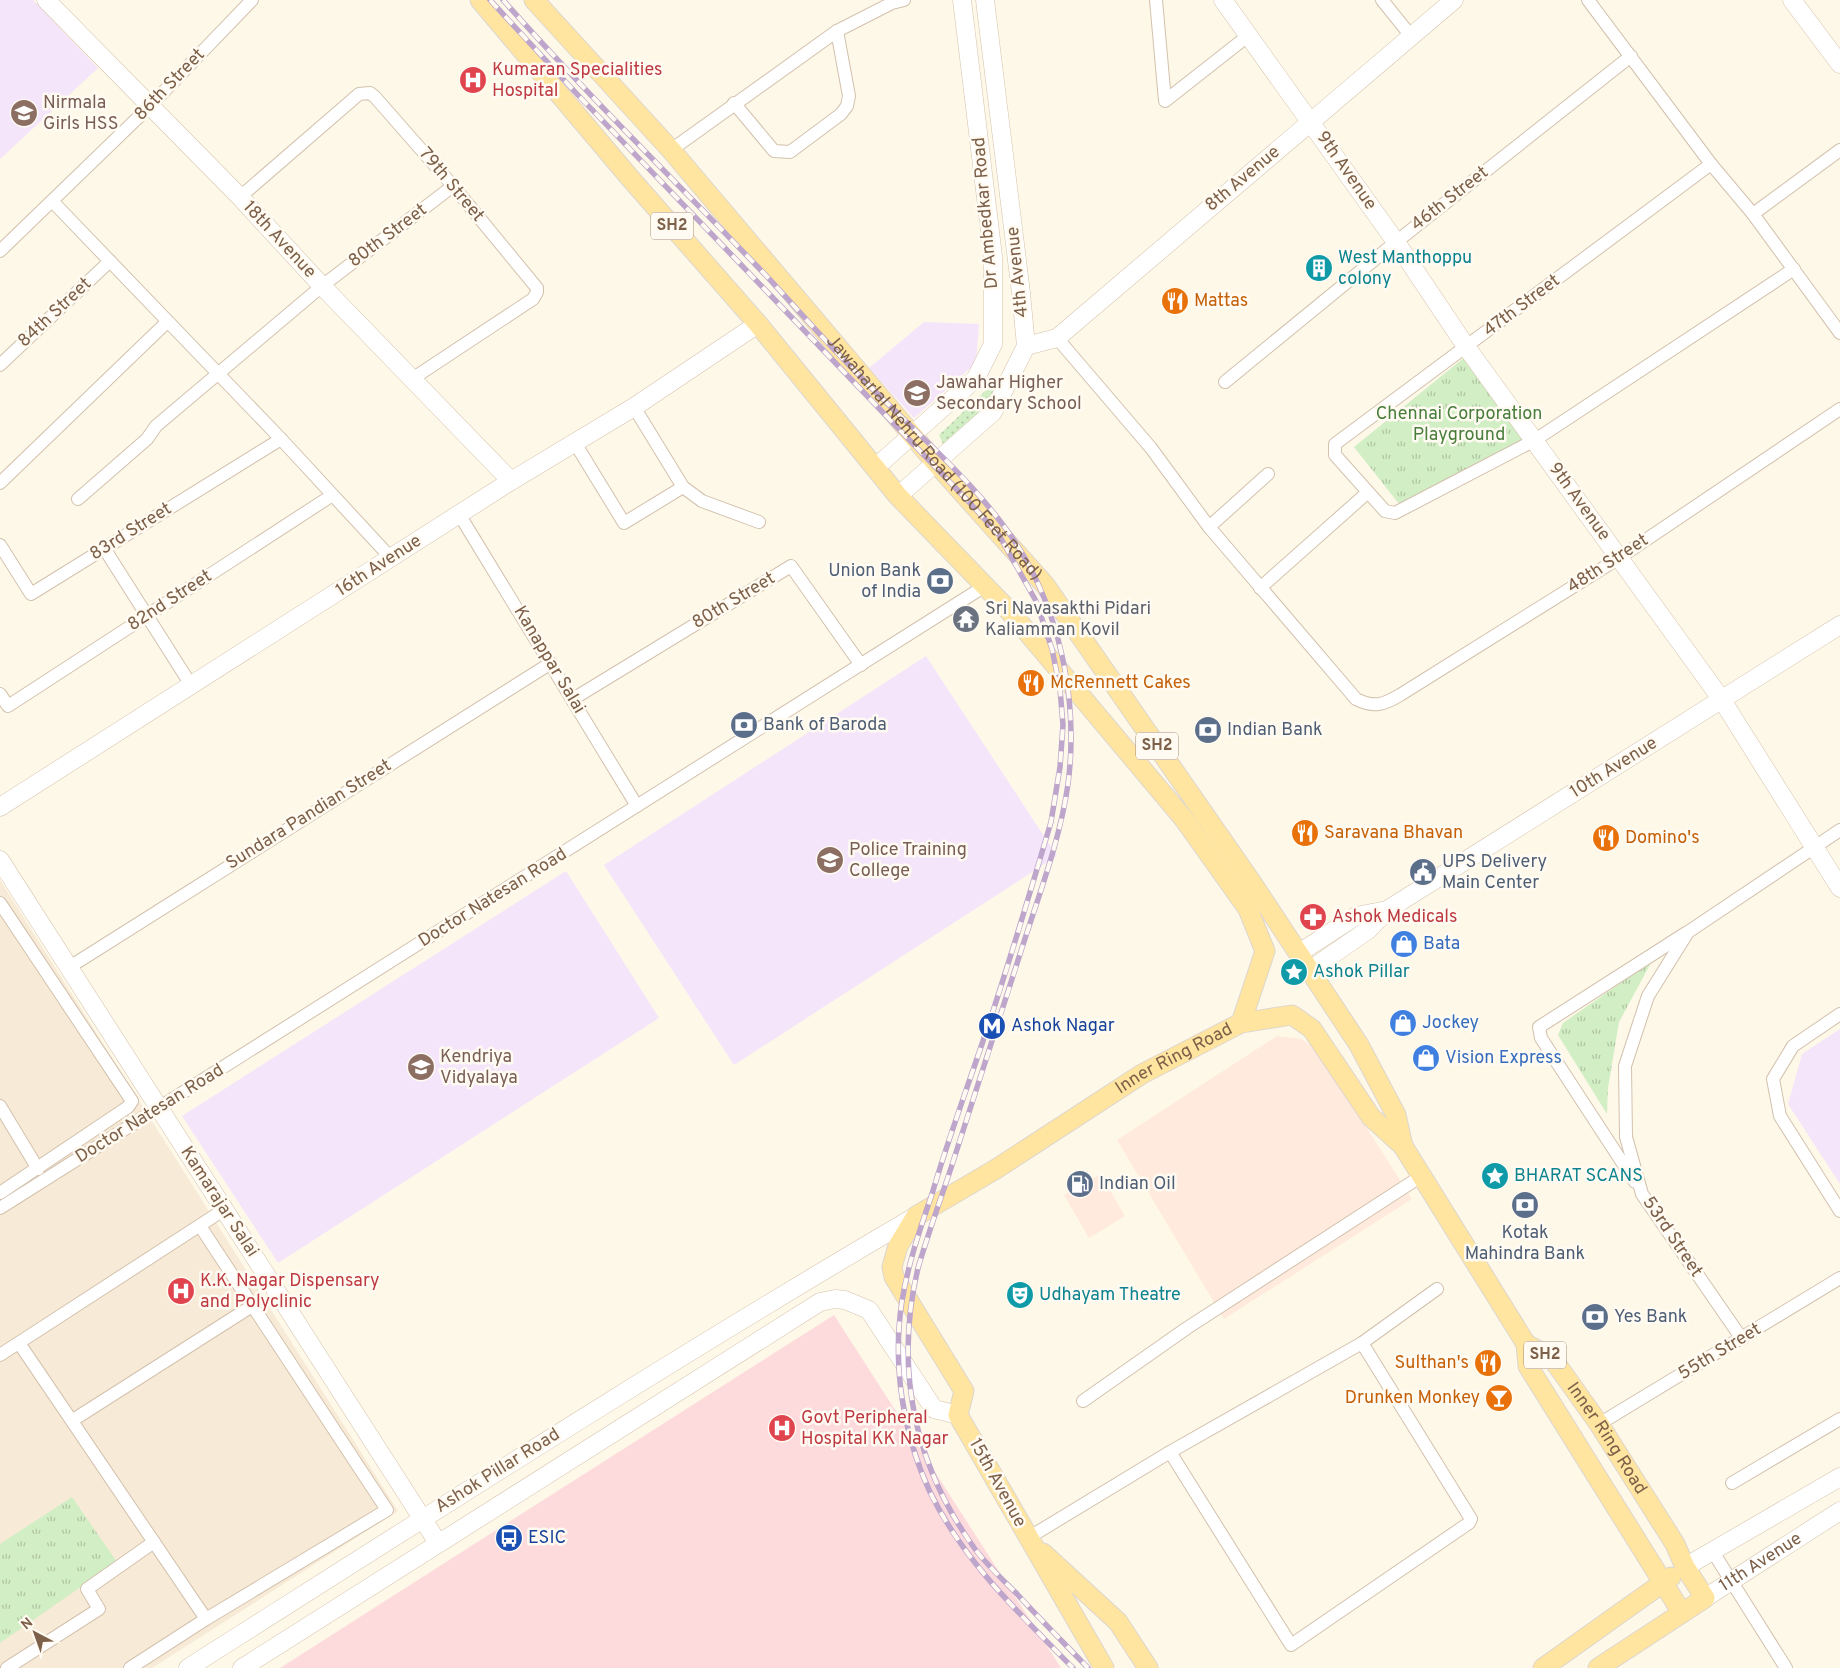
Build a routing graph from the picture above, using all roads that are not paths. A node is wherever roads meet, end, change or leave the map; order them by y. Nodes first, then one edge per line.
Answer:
1 (46, 0) edge
2 (252, 0) edge
3 (480, 0) edge
4 (534, 0) edge
5 (904, 0) edge
6 (962, 0) edge
7 (985, 0) edge
8 (1156, 0) edge
9 (1223, 0) edge
10 (1382, 0) edge
11 (1454, 0) edge
12 (1588, 0) edge
13 (1792, 0) edge
14 (837, 31) junction
15 (1249, 35) junction
16 (1411, 36) junction
17 (1837, 53) edge
18 (1631, 56) junction
19 (734, 103) junction
20 (149, 107) junction
21 (1311, 121) junction
22 (671, 150) junction
23 (1840, 150) edge
24 (1711, 164) junction
25 (453, 186) junction
26 (240, 197) junction
27 (53, 202) junction
28 (1753, 214) junction
29 (1396, 242) junction
30 (0, 251) edge
31 (110, 261) junction
32 (1794, 269) junction
33 (322, 286) junction
34 (167, 322) junction
35 (758, 324) junction
36 (1840, 333) edge
37 (1057, 338) junction
38 (1026, 346) junction
39 (1467, 348) junction
40 (0, 365) edge
41 (217, 374) junction
42 (412, 378) junction
43 (1225, 382) dead end
44 (634, 407) junction
45 (1840, 409) edge
46 (913, 436) junction
47 (281, 439) junction
48 (1535, 440) junction
49 (575, 443) junction
50 (935, 462) junction
51 (875, 468) junction
52 (1268, 474) dead end
53 (511, 481) junction
54 (0, 483) edge
55 (683, 487) junction
56 (1367, 493) junction
57 (331, 496) junction
58 (898, 496) junction
59 (78, 499) dead end
60 (459, 514) junction
61 (759, 522) dead end
62 (1209, 527) junction
63 (0, 545) edge
64 (104, 548) junction
65 (390, 558) junction
66 (1619, 558) junction
67 (985, 586) junction
68 (1260, 588) junction
69 (147, 616) junction
70 (1840, 624) edge
71 (551, 663) junction
72 (860, 665) junction
73 (191, 685) junction
74 (0, 694) edge
75 (573, 699) junction
76 (1722, 700) junction
77 (637, 806) junction
78 (0, 807) edge
79 (1840, 830) edge
80 (1814, 849) junction
81 (0, 860) edge
82 (1840, 888) edge
83 (0, 903) edge
84 (1387, 910) junction
85 (1688, 932) junction
86 (1299, 953) junction
87 (68, 968) junction
88 (1310, 970) junction
89 (1840, 1014) edge
90 (1241, 1024) junction
91 (1359, 1045) joint
92 (0, 1106) edge
93 (159, 1109) junction
94 (1404, 1146) junction
95 (38, 1169) junction
96 (1423, 1175) junction
97 (0, 1192) edge
98 (1642, 1194) junction
99 (0, 1208) edge
100 (225, 1210) junction
101 (1840, 1211) edge
102 (916, 1216) junction
103 (200, 1226) junction
104 (1840, 1278) edge
105 (1437, 1289) dead end
106 (252, 1306) junction
107 (1742, 1340) junction
108 (19, 1343) junction
109 (1362, 1343) junction
110 (1526, 1344) junction
111 (0, 1355) edge
112 (667, 1368) junction
113 (680, 1391) junction
114 (1083, 1401) dead end
115 (958, 1416) junction
116 (1840, 1419) edge
117 (73, 1420) junction
118 (1599, 1424) junction
119 (1170, 1452) junction
120 (1840, 1477) edge
121 (1732, 1483) dead end
122 (1840, 1511) edge
123 (422, 1518) junction
124 (1028, 1538) junction
125 (154, 1542) junction
126 (438, 1543) junction
127 (1675, 1544) junction
128 (1707, 1554) junction
129 (1684, 1568) junction
130 (1731, 1581) junction
131 (1662, 1584) junction
132 (1705, 1598) junction
133 (1682, 1613) junction
134 (206, 1618) junction
135 (1102, 1667) edge
136 (8, 1668) edge
137 (130, 1668) edge
138 (188, 1668) edge
139 (242, 1668) edge
140 (1148, 1668) edge
141 (1543, 1668) edge
142 (1598, 1668) edge
143 (1786, 1668) edge

1 - 20 street, 18th Avenue
2 - 20 street, 86th Street
3 - 35 main road, SH2
4 - 22 main road, Jawaharlal Nehru Road (100 Feet Road) / SH2
5 - 14 street
6 - 46 street, Dr Ambedkar Road
7 - 38 street, 4th Avenue
8 - 15 street
9 - 15 street, 9th Avenue
10 - 16 street
11 - 16 street, 8th Avenue
12 - 18 street
13 - 17 street
14 - 19 street
14 - 19 street
15 - 21 street, 9th Avenue
16 - 21 street, 8th Avenue
18 - 24 street
18 - 29 street, 46th Street
19 - 22 street
20 - 26 street, 18th Avenue
20 - 27 street, 86th Street
21 - 29 street, 9th Avenue
21 - 37 street, 8th Avenue
22 - 46 main road, Jawaharlal Nehru Road (100 Feet Road) / SH2
23 - 28 street
24 - 28 street
24 - 39 street, 47th Street
25 - 26 street, 79th Street
25 - 33 street, 80th Street
25 - 42 street, 79th Street
26 - 33 street, 18th Avenue
27 - 30 street, 86th Street
27 - 31 street
28 - 32 street
29 - 39 street, 9th Avenue
29 - 43 street, 46th Street
31 - 34 street
31 - 40 street, 84th Street
32 - 36 street
32 - 48 street
33 - 41 street, 80th Street
33 - 42 street, 18th Avenue
34 - 41 street
34 - 54 street
35 - 44 street, 16th Avenue
35 - 51 main road, SH2
37 - 38 street, 8th Avenue
37 - 62 street
38 - 50 street
39 - 48 street, 9th Avenue
39 - 56 street, 47th Street
41 - 47 street
41 - 59 street, 80th Street
42 - 53 street, 18th Avenue
44 - 49 street, 16th Avenue
44 - 55 street
45 - 66 street, 48th Street
46 - 50 main road, Jawaharlal Nehru Road (100 Feet Road) / SH2
46 - 51 street, Dr Ambedkar Road
47 - 57 street
47 - 64 street, 83rd Street
48 - 56 street
48 - 66 street, 9th Avenue
49 - 53 street, 16th Avenue
49 - 55 street
50 - 58 street
50 - 86 main road, Jawaharlal Nehru Road (100 Feet Road) / SH2
51 - 58 main road, SH2
52 - 62 street
53 - 60 street, 16th Avenue
55 - 61 street
56 - 68 street
57 - 65 street
57 - 69 street, 82nd Street
58 - 67 main road, SH2
60 - 65 street, 16th Avenue
60 - 71 street, Kanappar Salai
62 - 68 street
63 - 64 street, 83rd Street
64 - 69 street
65 - 73 street, 16th Avenue
66 - 68 street, 48th Street
66 - 76 street, 9th Avenue
67 - 72 street, Doctor Natesan Road
67 - 90 main road, SH2
69 - 73 street
69 - 74 street, 82nd Street
70 - 76 street, 10th Avenue
71 - 75 street, Kanappar Salai
71 - 87 street, Sundara Pandian Street
72 - 75 street, 80th Street
72 - 77 street, Doctor Natesan Road
73 - 78 street, 16th Avenue
75 - 77 street, Kanappar Salai
76 - 80 street, 9th Avenue
76 - 84 street, 10th Avenue
77 - 93 street, Doctor Natesan Road
79 - 80 street, 53rd Street
80 - 82 street, 9th Avenue
80 - 85 street, 53rd Street
81 - 87 street, Kamarajar Salai
83 - 95 street
84 - 86 street
84 - 88 street
85 - 98 street, 53rd Street
85 - 98 street
86 - 88 main road, Jawaharlal Nehru Road (100 Feet Road) / SH2
87 - 93 street, Kamarajar Salai
88 - 91 main road, Jawaharlal Nehru Road (100 Feet Road) / SH2
89 - 101 street
90 - 94 main road, Inner Ring Road / SH2
90 - 102 main road, Inner Ring Road
91 - 94 main road, Inner Ring Road / SH2
92 - 95 street
93 - 99 street, Doctor Natesan Road
93 - 100 street, Kamarajar Salai
94 - 96 main road, Inner Ring Road / SH2
95 - 97 street
96 - 110 main road, Inner Ring Road / SH2
96 - 114 street
98 - 107 street, 53rd Street
100 - 103 street
100 - 123 street, Kamarajar Salai
102 - 112 street, Ashok Pillar Road
102 - 115 main road
103 - 106 street
103 - 108 street
104 - 107 street, 55th Street
105 - 109 street
106 - 117 street
106 - 134 street
107 - 118 street, 55th Street
108 - 111 street
108 - 117 street
109 - 119 street
109 - 119 street
110 - 118 main road, Inner Ring Road / SH2
110 - 131 main road
112 - 113 street
112 - 123 street, Ashok Pillar Road
113 - 115 street, Ashok Pillar Road
113 - 126 street, Ashok Pillar Road
115 - 124 main road, 15th Avenue
116 - 121 street
117 - 125 street
118 - 127 main road, Inner Ring Road / SH2
119 - 124 street
120 - 128 street, 11th Avenue
122 - 130 street, 11th Avenue
123 - 126 street, Kamarajar Salai
123 - 138 street, Ashok Pillar Road
124 - 135 main road, 15th Avenue
124 - 140 main road
125 - 134 street
125 - 136 street
126 - 139 street, Ashok Pillar Road
127 - 128 street
127 - 129 main road, Inner Ring Road / SH2
128 - 129 street, 11th Avenue
128 - 130 street
129 - 131 main road
129 - 132 main road, Inner Ring Road / SH2
130 - 132 street, 11th Avenue
130 - 143 street
131 - 133 main road
131 - 141 main road
132 - 133 main road, 11th Avenue
133 - 142 main road, 11th Avenue
134 - 137 street

